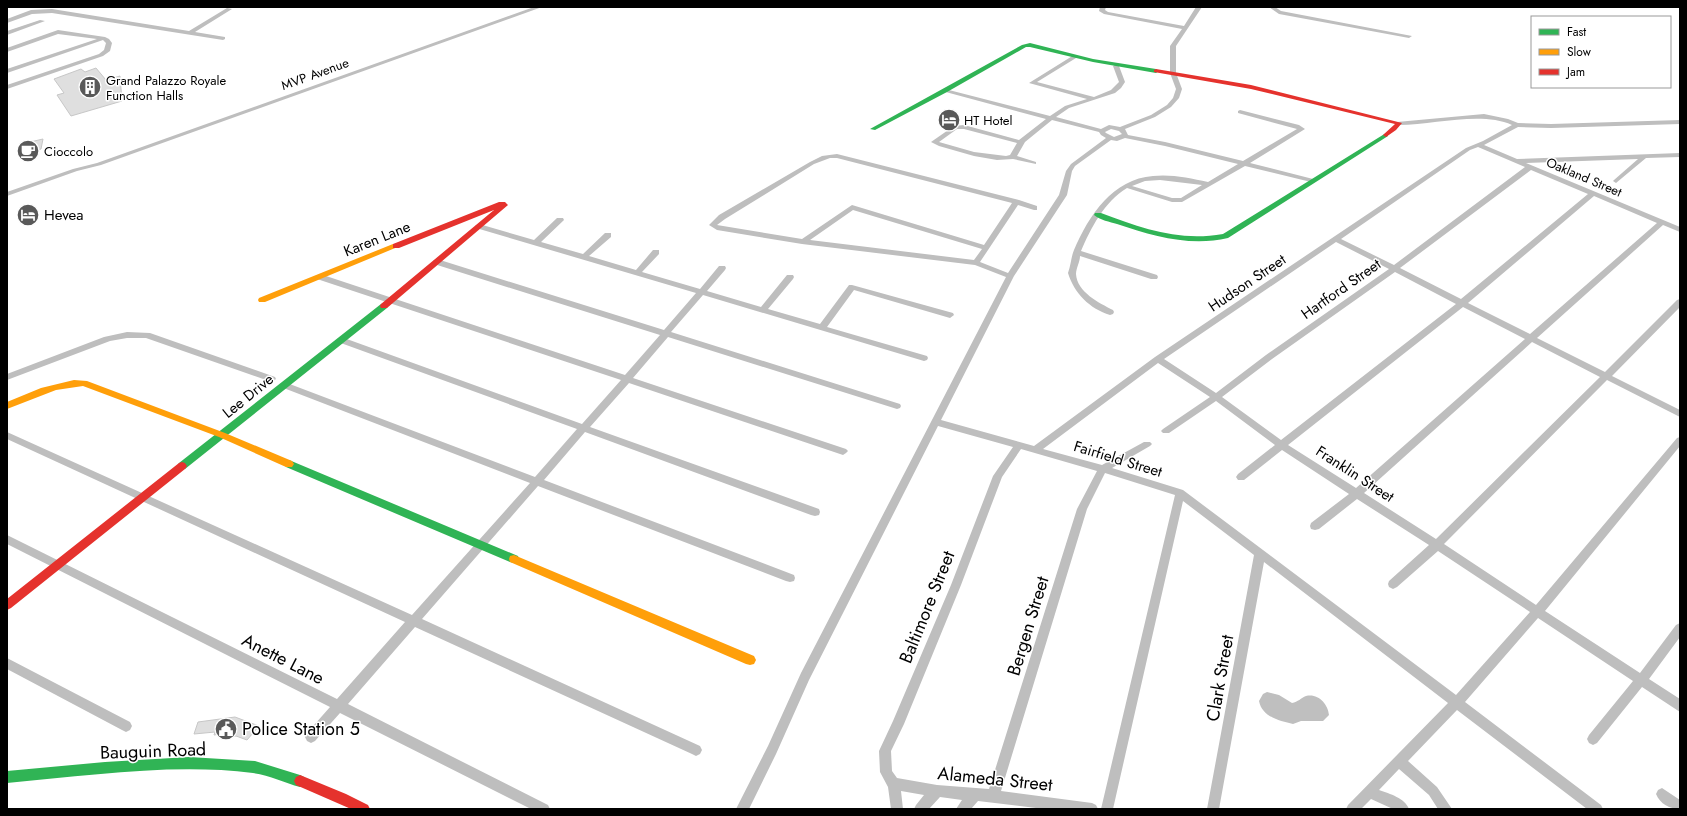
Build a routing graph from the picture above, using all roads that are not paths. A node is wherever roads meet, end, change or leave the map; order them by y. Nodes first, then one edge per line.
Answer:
1 (539, 7) edge
2 (1103, 7) edge
3 (1199, 7) edge
4 (1272, 7) edge
5 (229, 9) dead end
6 (7, 21) edge
7 (42, 21) dead end
8 (1185, 28) junction
9 (7, 33) edge
10 (190, 33) junction
11 (1410, 36) dead end
12 (104, 38) junction
13 (223, 38) dead end
14 (7, 50) edge
15 (1074, 57) junction
16 (1116, 66) junction
17 (7, 71) edge
18 (1173, 73) junction
19 (7, 87) edge
20 (945, 91) junction
21 (1095, 99) junction
22 (1240, 112) dead end
23 (1053, 118) junction
24 (1680, 122) edge
25 (1399, 123) junction
26 (1517, 125) junction
27 (1120, 128) junction
28 (873, 129) dead end
29 (1102, 131) junction
30 (1124, 136) junction
31 (1110, 138) junction
32 (1020, 142) junction
33 (1478, 145) junction
34 (1680, 155) edge
35 (1013, 157) junction
36 (1644, 157) junction
37 (1514, 161) junction
38 (1034, 163) dead end
39 (99, 164) junction
40 (1244, 164) junction
41 (1530, 167) junction
42 (1311, 180) junction
43 (1616, 181) dead end
44 (1208, 184) junction
45 (1126, 186) junction
46 (1593, 193) junction
47 (7, 194) edge
48 (7, 201) edge
49 (1016, 202) junction
50 (503, 205) joint
51 (1034, 208) dead end
52 (1098, 215) junction
53 (560, 220) dead end
54 (1661, 223) junction
55 (479, 226) junction
56 (1680, 230) edge
57 (608, 235) dead end
58 (1336, 239) junction
59 (802, 242) junction
60 (535, 243) junction
61 (987, 248) junction
62 (656, 252) dead end
63 (1077, 252) junction
64 (584, 257) junction
65 (436, 262) junction
66 (976, 263) junction
67 (722, 268) dead end
68 (1394, 269) junction
69 (637, 273) junction
70 (1010, 276) junction
71 (320, 277) junction
72 (790, 277) dead end
73 (1154, 277) dead end
74 (703, 292) junction
75 (262, 300) dead end
76 (391, 301) junction
77 (1680, 302) edge
78 (1461, 304) junction
79 (764, 310) junction
80 (1110, 312) dead end
81 (950, 315) dead end
82 (822, 328) junction
83 (666, 334) junction
84 (341, 340) junction
85 (1531, 340) junction
86 (924, 358) dead end
87 (1158, 359) junction
88 (7, 377) edge
89 (1607, 377) junction
90 (272, 379) dead end
91 (627, 379) junction
92 (284, 385) junction
93 (1216, 397) junction
94 (7, 406) edge
95 (897, 406) dead end
96 (1680, 414) edge
97 (936, 422) junction
98 (584, 428) junction
99 (1166, 431) dead end
100 (7, 435) edge
101 (222, 435) junction
102 (1680, 440) edge
103 (1147, 444) dead end
104 (1019, 445) junction
105 (1281, 445) junction
106 (843, 450) dead end
107 (1035, 450) junction
108 (1103, 469) junction
109 (1241, 477) dead end
110 (537, 482) junction
111 (1180, 493) junction
112 (1357, 494) junction
113 (143, 497) junction
114 (815, 512) dead end
115 (1315, 526) dead end
116 (7, 539) edge
117 (480, 545) junction
118 (1437, 545) junction
119 (1260, 553) junction
120 (58, 565) junction
121 (790, 578) dead end
122 (1393, 584) dead end
123 (7, 605) edge
124 (1537, 612) junction
125 (414, 620) junction
126 (1680, 628) edge
127 (750, 660) dead end
128 (7, 663) edge
129 (1641, 680) junction
130 (1456, 703) junction
131 (338, 705) junction
132 (1680, 706) edge
133 (126, 726) dead end
134 (312, 737) dead end
135 (1593, 739) dead end
136 (696, 750) dead end
137 (1399, 761) junction
138 (7, 777) edge
139 (894, 784) junction
140 (937, 791) junction
141 (1369, 792) junction
142 (1662, 794) dead end
143 (974, 795) junction
144 (993, 796) junction
145 (1680, 808) edge
146 (364, 809) edge
147 (544, 809) edge
148 (742, 809) edge
149 (897, 809) edge
150 (920, 809) edge
151 (962, 809) edge
152 (1092, 809) edge
153 (1107, 809) edge
154 (1213, 809) edge
155 (1352, 809) edge
156 (1403, 809) edge
157 (1446, 809) edge
158 (1596, 809) edge

1 - 39 street, MVP Avenue
2 - 8 street
3 - 8 street
4 - 11 street
5 - 10 street
6 - 10 street
7 - 9 street
8 - 18 street
10 - 13 street
12 - 14 street
12 - 17 street
12 - 19 street
15 - 16 street
15 - 20 street
15 - 21 street
16 - 18 street
16 - 21 street
18 - 25 street
18 - 27 street
20 - 23 street
20 - 28 street
21 - 23 street
22 - 40 street
23 - 29 street
23 - 32 street
24 - 26 street
25 - 26 street
25 - 42 street
26 - 33 street, Hudson Street
27 - 29 street
27 - 30 street
29 - 31 street
30 - 31 street
30 - 40 street
31 - 70 street
32 - 35 street
32 - 35 street
33 - 37 street, Oakland Street
33 - 58 street, Hudson Street
34 - 36 street
35 - 38 street
36 - 37 street
36 - 43 street
37 - 41 street, Oakland Street
39 - 47 street, MVP Avenue
39 - 48 street, MVP Avenue
40 - 42 street
40 - 44 street
41 - 46 street, Oakland Street
41 - 68 street, Hartford Street
42 - 52 street
44 - 45 street
44 - 45 street
45 - 52 street
46 - 54 street, Oakland Street
46 - 78 street
49 - 51 street
49 - 59 street
49 - 61 street
50 - 55 street, Lee Drive
50 - 71 street, Karen Lane
52 - 63 street
53 - 60 street
54 - 56 street, Oakland Street
54 - 85 street
55 - 60 street
55 - 65 street, Lee Drive
57 - 64 street
58 - 68 street
58 - 87 street, Hudson Street
59 - 61 street
59 - 66 street
60 - 64 street
61 - 66 street
62 - 69 street
63 - 73 street
63 - 80 street
64 - 69 street
65 - 76 street, Lee Drive
65 - 83 street
66 - 70 street
67 - 74 street
68 - 78 street
68 - 93 street, Hartford Street
69 - 74 street
70 - 97 street
71 - 75 street, Karen Lane
71 - 76 street
72 - 79 street
74 - 79 street
74 - 83 street
76 - 84 street, Lee Drive
76 - 91 street
77 - 89 street
78 - 85 street
78 - 105 street
79 - 82 street
81 - 82 street
82 - 86 street
83 - 91 street
83 - 95 street
84 - 92 street, Lee Drive
84 - 98 street
85 - 89 street
85 - 112 street
87 - 93 street, Franklin Street
87 - 107 street, Hudson Street
88 - 90 street
89 - 96 street
89 - 118 street
91 - 98 street
91 - 106 street
92 - 101 street, Lee Drive
92 - 110 street
93 - 99 street, Hartford Street
93 - 105 street, Franklin Street
94 - 101 street
97 - 104 street, Fairfield Street
97 - 148 street
98 - 110 street
98 - 114 street
100 - 113 street
101 - 113 street, Lee Drive
101 - 117 street
102 - 124 street
103 - 108 street
104 - 107 street, Fairfield Street
104 - 139 street, Baltimore Street
105 - 109 street
105 - 112 street, Franklin Street
107 - 108 street, Fairfield Street
108 - 111 street, Fairfield Street
108 - 144 street, Bergen Street
110 - 117 street
110 - 121 street
111 - 119 street, Fairfield Street
111 - 153 street
112 - 115 street
112 - 118 street, Franklin Street
113 - 120 street, Lee Drive
113 - 125 street
116 - 120 street, Anette Lane
117 - 125 street
117 - 127 street
118 - 122 street
118 - 124 street, Franklin Street
119 - 130 street, Fairfield Street
119 - 154 street, Clark Street
120 - 123 street, Lee Drive
120 - 131 street, Anette Lane
124 - 129 street, Franklin Street
124 - 130 street
125 - 131 street
125 - 136 street
126 - 129 street
128 - 133 street
129 - 132 street, Franklin Street
129 - 135 street
130 - 137 street
130 - 158 street, Fairfield Street
131 - 134 street
131 - 147 street, Anette Lane
137 - 141 street
137 - 157 street
138 - 146 street, Bauguin Road
139 - 140 street, Alameda Street
139 - 149 street, Baltimore Street
140 - 143 street, Alameda Street
140 - 150 street
141 - 155 street
141 - 156 street
142 - 145 street
143 - 144 street, Alameda Street
143 - 151 street
144 - 152 street, Alameda Street

